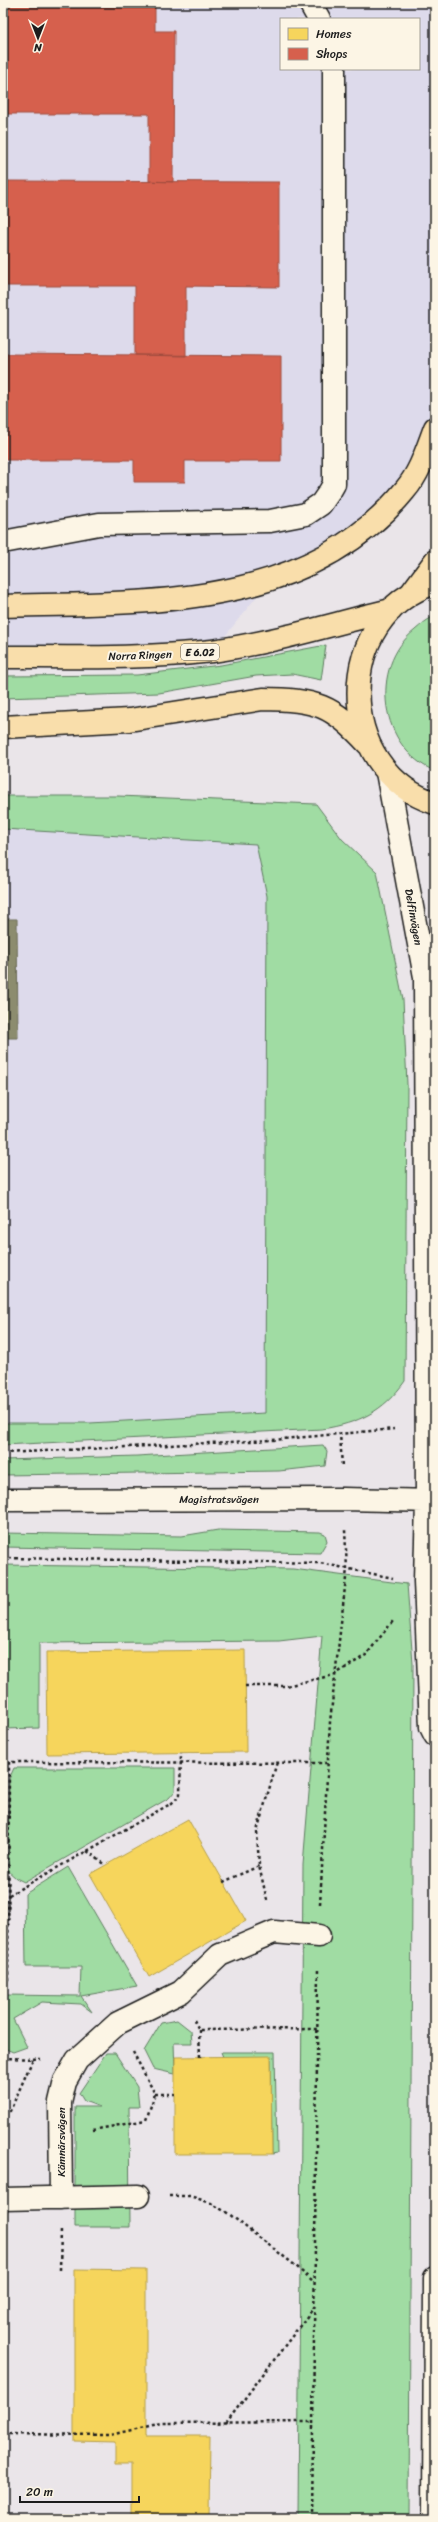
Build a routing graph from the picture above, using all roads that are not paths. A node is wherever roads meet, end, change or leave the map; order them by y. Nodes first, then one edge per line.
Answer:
1 (310, 3) edge
2 (318, 18) edge
3 (334, 70) edge
4 (435, 428) edge
5 (3, 542) edge
6 (435, 561) edge
7 (435, 583) edge
8 (409, 595) junction
9 (3, 606) edge
10 (391, 610) junction
11 (3, 657) edge
12 (3, 727) edge
13 (368, 744) junction
14 (387, 772) junction
15 (435, 803) edge
16 (3, 1500) edge
17 (431, 1501) edge
18 (435, 1735) edge
19 (319, 1936) road end
20 (138, 2196) road end
21 (3, 2198) edge
22 (61, 2198) junction
23 (435, 2278) edge
24 (434, 2443) edge
25 (434, 2519) edge

1 - 2 street
3 - 5 street
4 - 9 main road
6 - 8 main road
7 - 8 main road, Norra Ringen
8 - 10 main road, Norra Ringen
10 - 11 main road, Norra Ringen / E 6.02
10 - 13 main road, Norra Ringen
12 - 13 main road, Norra Ringen
13 - 14 main road, Norra Ringen
14 - 15 main road, Norra Ringen
14 - 17 street, Delfinvägen
16 - 17 street, Magistratsvägen
17 - 18 street, Delfinvägen
19 - 22 street, Kämnärsvägen
20 - 22 street
21 - 22 street
23 - 24 street
24 - 25 street

